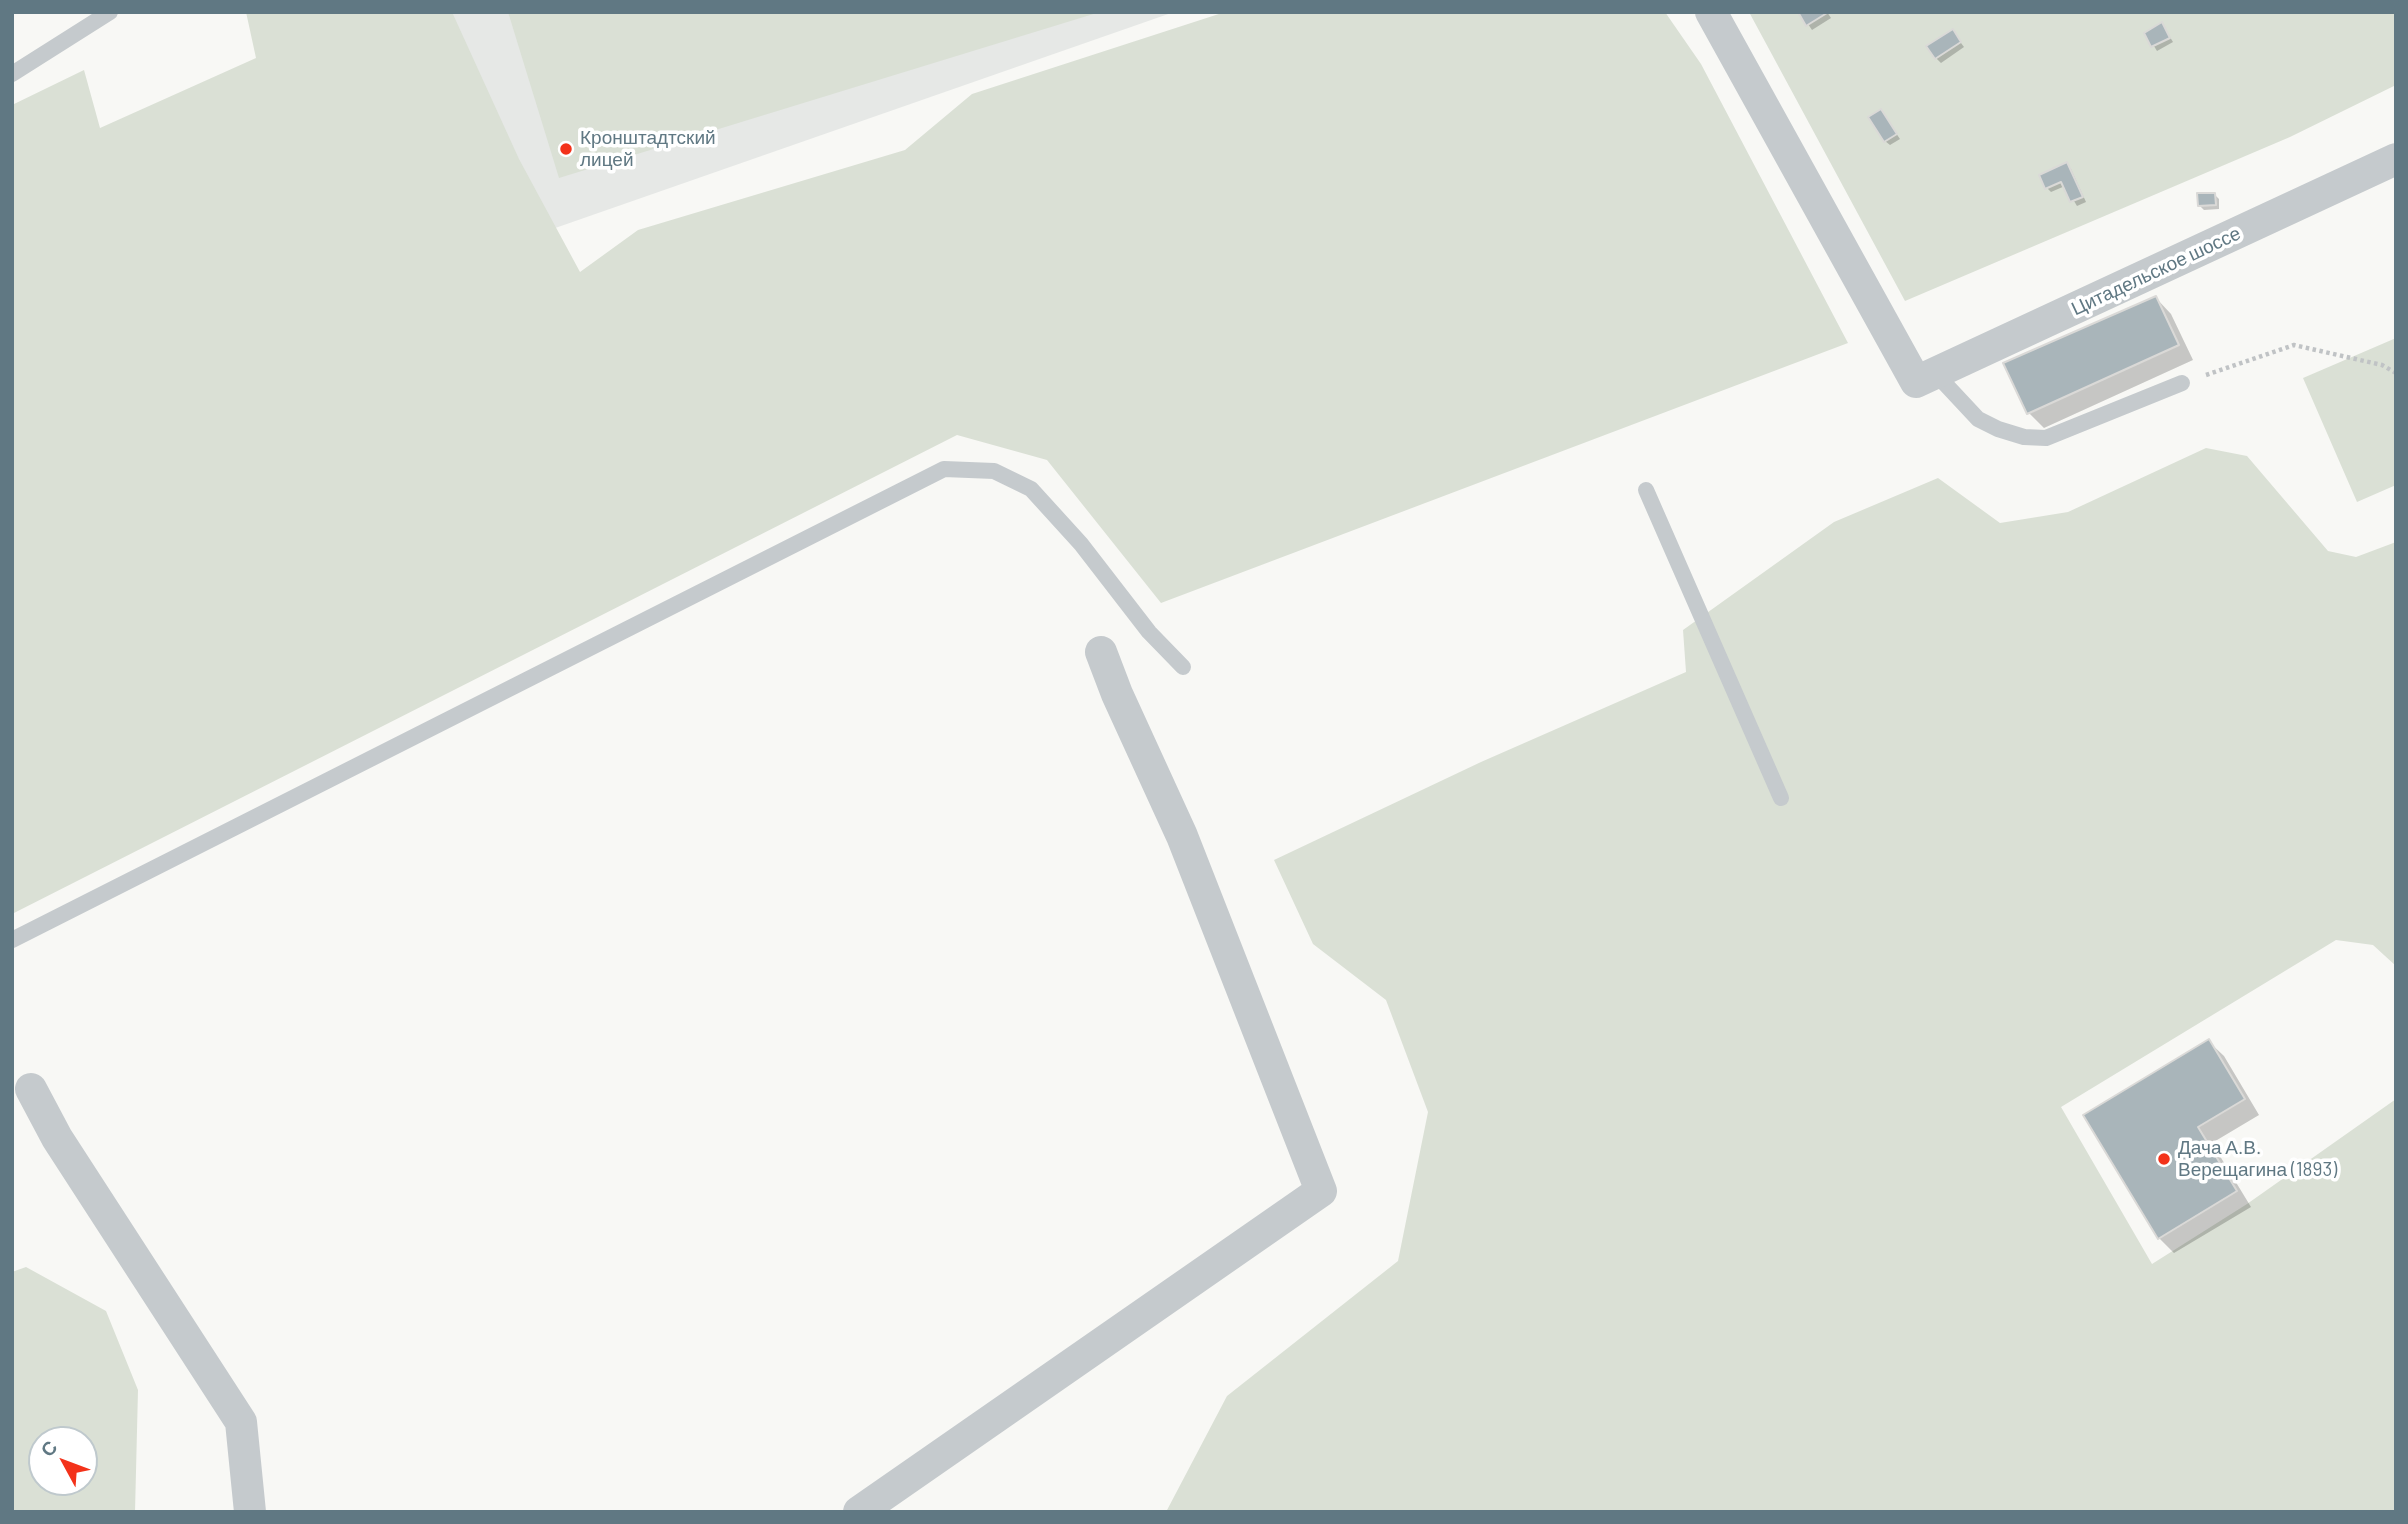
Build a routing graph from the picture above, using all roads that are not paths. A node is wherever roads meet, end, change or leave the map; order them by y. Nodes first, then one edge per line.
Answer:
1 (110, 12) edge
2 (1711, 12) edge
3 (12, 74) edge
4 (2396, 159) edge
5 (1926, 378) junction
6 (2182, 383) road end
7 (1646, 490) dead end
8 (1101, 652) dead end
9 (1183, 667) dead end
10 (1781, 798) dead end
11 (12, 940) edge
12 (31, 1089) dead end
13 (250, 1512) edge
14 (859, 1512) edge

1 - 3 lane
2 - 5 street
4 - 5 street, Цитадельское шоссе
5 - 6 lane
7 - 10 lane
8 - 14 street
9 - 11 lane
12 - 13 street

